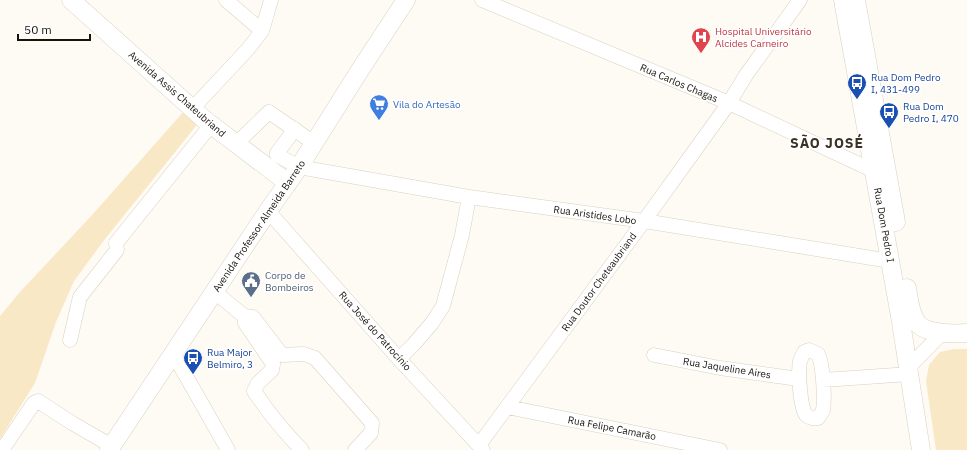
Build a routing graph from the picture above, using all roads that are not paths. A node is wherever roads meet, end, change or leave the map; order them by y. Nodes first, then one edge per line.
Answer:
1 (71, 0) edge
2 (226, 0) edge
3 (271, 0) edge
4 (406, 0) edge
5 (482, 0) edge
6 (800, 0) edge
7 (843, 0) edge
8 (856, 0) edge
9 (262, 31) junction
10 (729, 104) junction
11 (192, 109) junction
12 (211, 125) junction
13 (296, 129) junction
14 (314, 143) junction
15 (236, 144) junction
16 (299, 167) junction
17 (874, 171) junction
18 (288, 183) junction
19 (469, 197) junction
20 (268, 211) junction
21 (644, 221) junction
22 (890, 261) junction
23 (215, 292) junction
24 (244, 316) junction
25 (942, 333) junction
26 (967, 333) edge
27 (70, 340) dead end
28 (174, 355) junction
29 (654, 355) dead end
30 (399, 358) junction
31 (910, 371) junction
32 (799, 379) junction
33 (823, 380) junction
34 (508, 407) junction
35 (111, 448) edge
36 (481, 448) edge
37 (2, 450) edge
38 (228, 450) edge
39 (302, 450) edge
40 (355, 450) edge
41 (717, 450) edge
42 (922, 450) edge

1 - 11 main road, Avenida Assis Chateubriand
2 - 9 street
3 - 9 street
4 - 14 main road, Avenida Professor Almeida Barreto
5 - 10 street, Rua Carlos Chagas
6 - 10 street, Rua Doutor Cheteaubriand
7 - 17 main road, Rua Dom Pedro I
8 - 25 main road
9 - 11 street
10 - 17 street, Rua Carlos Chagas
10 - 21 street, Rua Doutor Cheteaubriand
11 - 12 main road, Avenida Assis Chateubriand
12 - 15 main road, Avenida Assis Chateubriand
12 - 27 street
13 - 14 street
13 - 15 street
13 - 16 street, Rua Aristides Lobo
14 - 16 main road, Avenida Professor Almeida Barreto
15 - 18 main road, Avenida Assis Chateubriand
16 - 18 main road, Avenida Professor Almeida Barreto
16 - 19 street, Rua Aristides Lobo
17 - 22 main road, Rua Dom Pedro I
18 - 20 main road, Avenida Professor Almeida Barreto
19 - 21 street, Rua Aristides Lobo
19 - 30 street
20 - 23 main road, Avenida Professor Almeida Barreto
20 - 30 street, Rua José do Patrocínio
21 - 22 street, Rua Aristides Lobo
21 - 34 street, Rua Doutor Cheteaubriand
22 - 31 main road, Rua Dom Pedro I
23 - 24 street
23 - 28 main road, Avenida Professor Almeida Barreto
24 - 39 street
24 - 40 street
25 - 26 main road
25 - 31 street
28 - 35 main road, Avenida Professor Almeida Barreto
28 - 38 street
29 - 32 street, Rua Jaqueline Aires
30 - 36 street, Rua José do Patrocínio
31 - 33 street
31 - 42 main road, Rua Dom Pedro I
32 - 33 street
32 - 33 street
34 - 36 street, Rua Doutor Cheteaubriand
34 - 41 street, Rua Felipe Camarão
35 - 37 street

